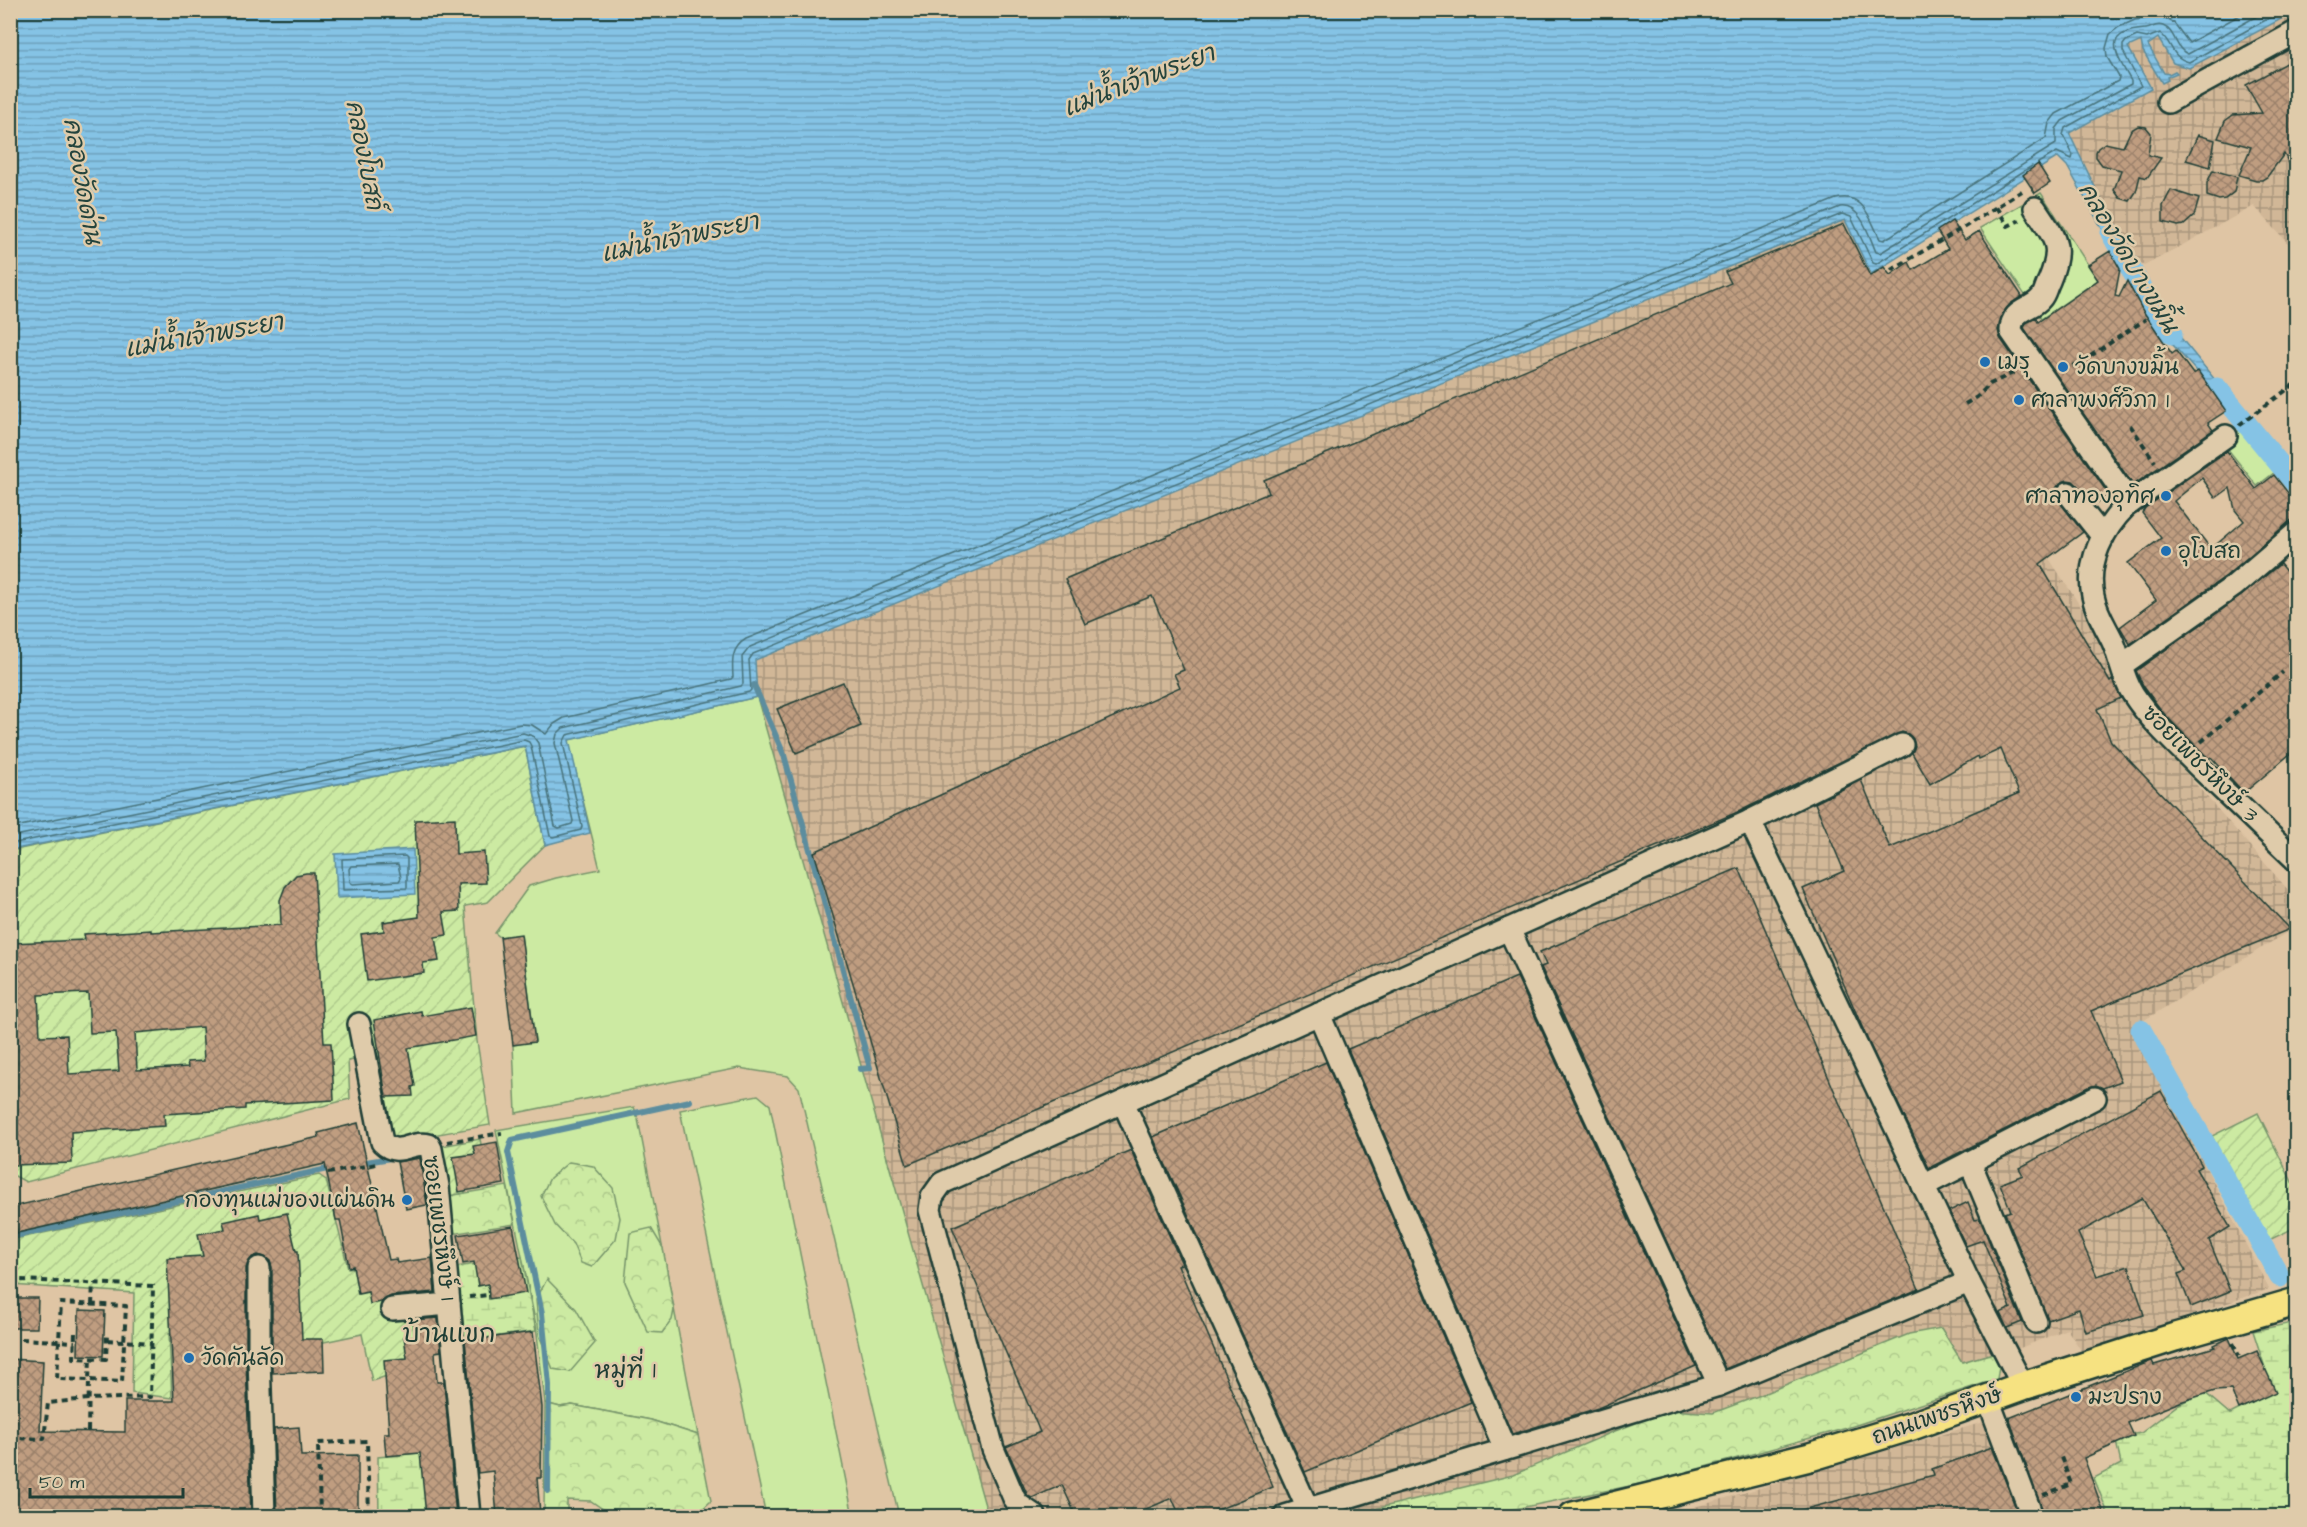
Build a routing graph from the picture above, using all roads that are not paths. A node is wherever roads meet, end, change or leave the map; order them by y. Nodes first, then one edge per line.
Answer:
1 (2296, 32) edge
2 (2168, 102) dead end
3 (2036, 210) road end
4 (2230, 432) road end
5 (2068, 493) dead end
6 (2130, 503) junction
7 (2296, 533) edge
8 (2103, 537) junction
9 (2122, 665) junction
10 (1902, 745) dead end
11 (1750, 821) junction
12 (2296, 860) edge
13 (1509, 929) junction
14 (1319, 1014) junction
15 (359, 1024) dead end
16 (2095, 1098) dead end
17 (1123, 1102) junction
18 (1970, 1162) junction
19 (1923, 1186) junction
20 (259, 1268) dead end
21 (1969, 1282) junction
22 (2296, 1302) edge
23 (449, 1304) junction
24 (392, 1310) dead end
25 (2036, 1322) dead end
26 (1719, 1385) junction
27 (2023, 1386) junction
28 (1988, 1399) junction
29 (1505, 1449) junction
30 (1308, 1509) junction
31 (2029, 1509) edge
32 (264, 1516) edge
33 (469, 1516) edge
34 (1035, 1516) edge
35 (1285, 1516) edge
36 (1574, 1516) edge

1 - 2 street
3 - 6 street
4 - 6 street, ซอยเพชรหึงษ์ 3
5 - 8 street
6 - 8 street, ซอยเพชรหึงษ์ 3
7 - 9 street
8 - 9 street, ซอยเพชรหึงษ์ 3
9 - 12 street, ซอยเพชรหึงษ์ 3
10 - 11 street
11 - 13 street
11 - 19 street
13 - 14 street
13 - 26 street
14 - 17 street
14 - 29 street
15 - 23 street, ซอยเพชรหึงษ์ 1
16 - 18 street
17 - 30 street
17 - 34 street
18 - 19 street
18 - 25 street
19 - 21 street
20 - 32 street
21 - 26 street
21 - 27 street
22 - 27 main road, ถนนเพชรหึงษ์
23 - 24 street
23 - 33 street, ซอยเพชรหึงษ์ 1
26 - 29 street
27 - 28 main road, ถนนเพชรหึงษ์
28 - 31 street
28 - 36 main road, ถนนเพชรหึงษ์
29 - 30 street
30 - 35 street

